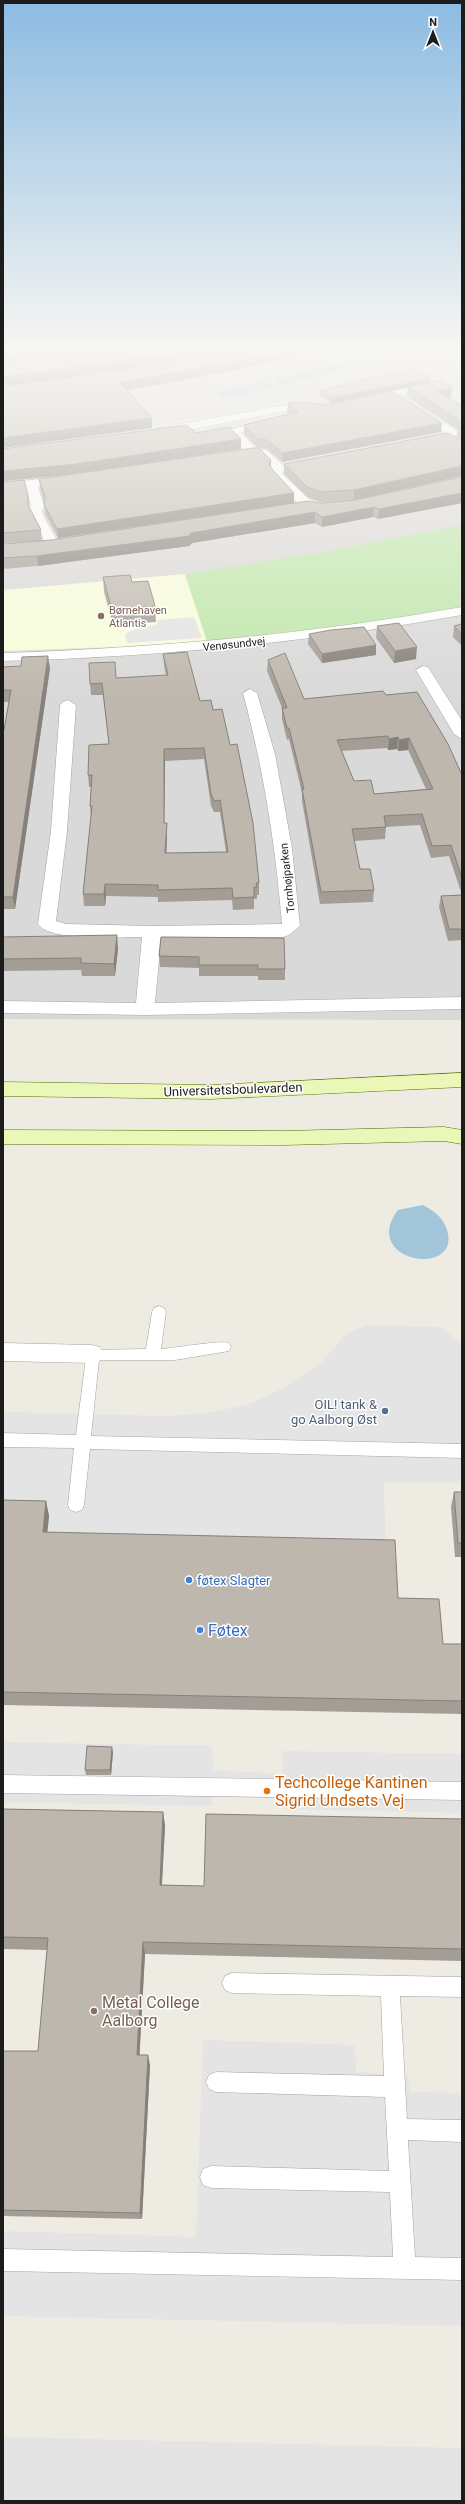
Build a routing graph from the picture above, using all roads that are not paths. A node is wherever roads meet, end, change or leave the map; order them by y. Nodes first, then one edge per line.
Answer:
1 (275, 465) edge
2 (294, 466) edge
3 (279, 468) junction
4 (23, 471) edge
5 (78, 479) edge
6 (30, 485) junction
7 (3, 487) edge
8 (346, 503) edge
9 (307, 506) junction
10 (293, 509) edge
11 (65, 542) edge
12 (52, 545) junction
13 (38, 546) edge
14 (462, 611) edge
15 (3, 657) edge
16 (423, 670) dead end
17 (250, 693) dead end
18 (68, 705) dead end
19 (462, 734) edge
20 (152, 932) junction
21 (462, 1004) edge
22 (3, 1007) edge
23 (145, 1009) junction
24 (462, 1080) edge
25 (3, 1089) edge
26 (462, 1121) edge
27 (3, 1123) edge
28 (3, 1137) edge
29 (462, 1137) edge
30 (159, 1312) dead end
31 (224, 1347) dead end
32 (3, 1352) edge
33 (92, 1354) junction
34 (154, 1354) junction
35 (3, 1440) edge
36 (82, 1441) junction
37 (462, 1451) edge
38 (76, 1504) dead end
39 (3, 1784) edge
40 (462, 1791) edge
41 (232, 1983) dead end
42 (390, 1986) junction
43 (462, 1987) edge
44 (216, 2082) dead end
45 (395, 2087) junction
46 (398, 2129) junction
47 (462, 2131) edge
48 (211, 2177) dead end
49 (400, 2182) junction
50 (3, 2260) edge
51 (405, 2268) junction
52 (462, 2269) edge

1 - 3 street
2 - 3 street
3 - 9 street
4 - 6 street
5 - 6 street
6 - 7 street
6 - 12 street
8 - 9 street
9 - 10 street
11 - 12 street
12 - 13 street
14 - 15 street, Venøsundvej
16 - 19 street
17 - 20 street, Tornhøjparken
18 - 20 street, Tornhøjparken
20 - 23 street
21 - 23 street
22 - 23 street
24 - 25 main road, Universitetsboulevarden
26 - 27 main road
28 - 29 main road
30 - 34 lane
31 - 34 lane
32 - 33 street
33 - 34 lane
33 - 36 lane
35 - 36 lane
36 - 37 lane
36 - 38 lane
39 - 40 lane
41 - 42 lane
42 - 43 lane
42 - 45 lane
44 - 45 lane
45 - 46 lane
46 - 47 lane
46 - 49 lane
48 - 49 lane
49 - 51 lane
50 - 51 lane
51 - 52 lane

